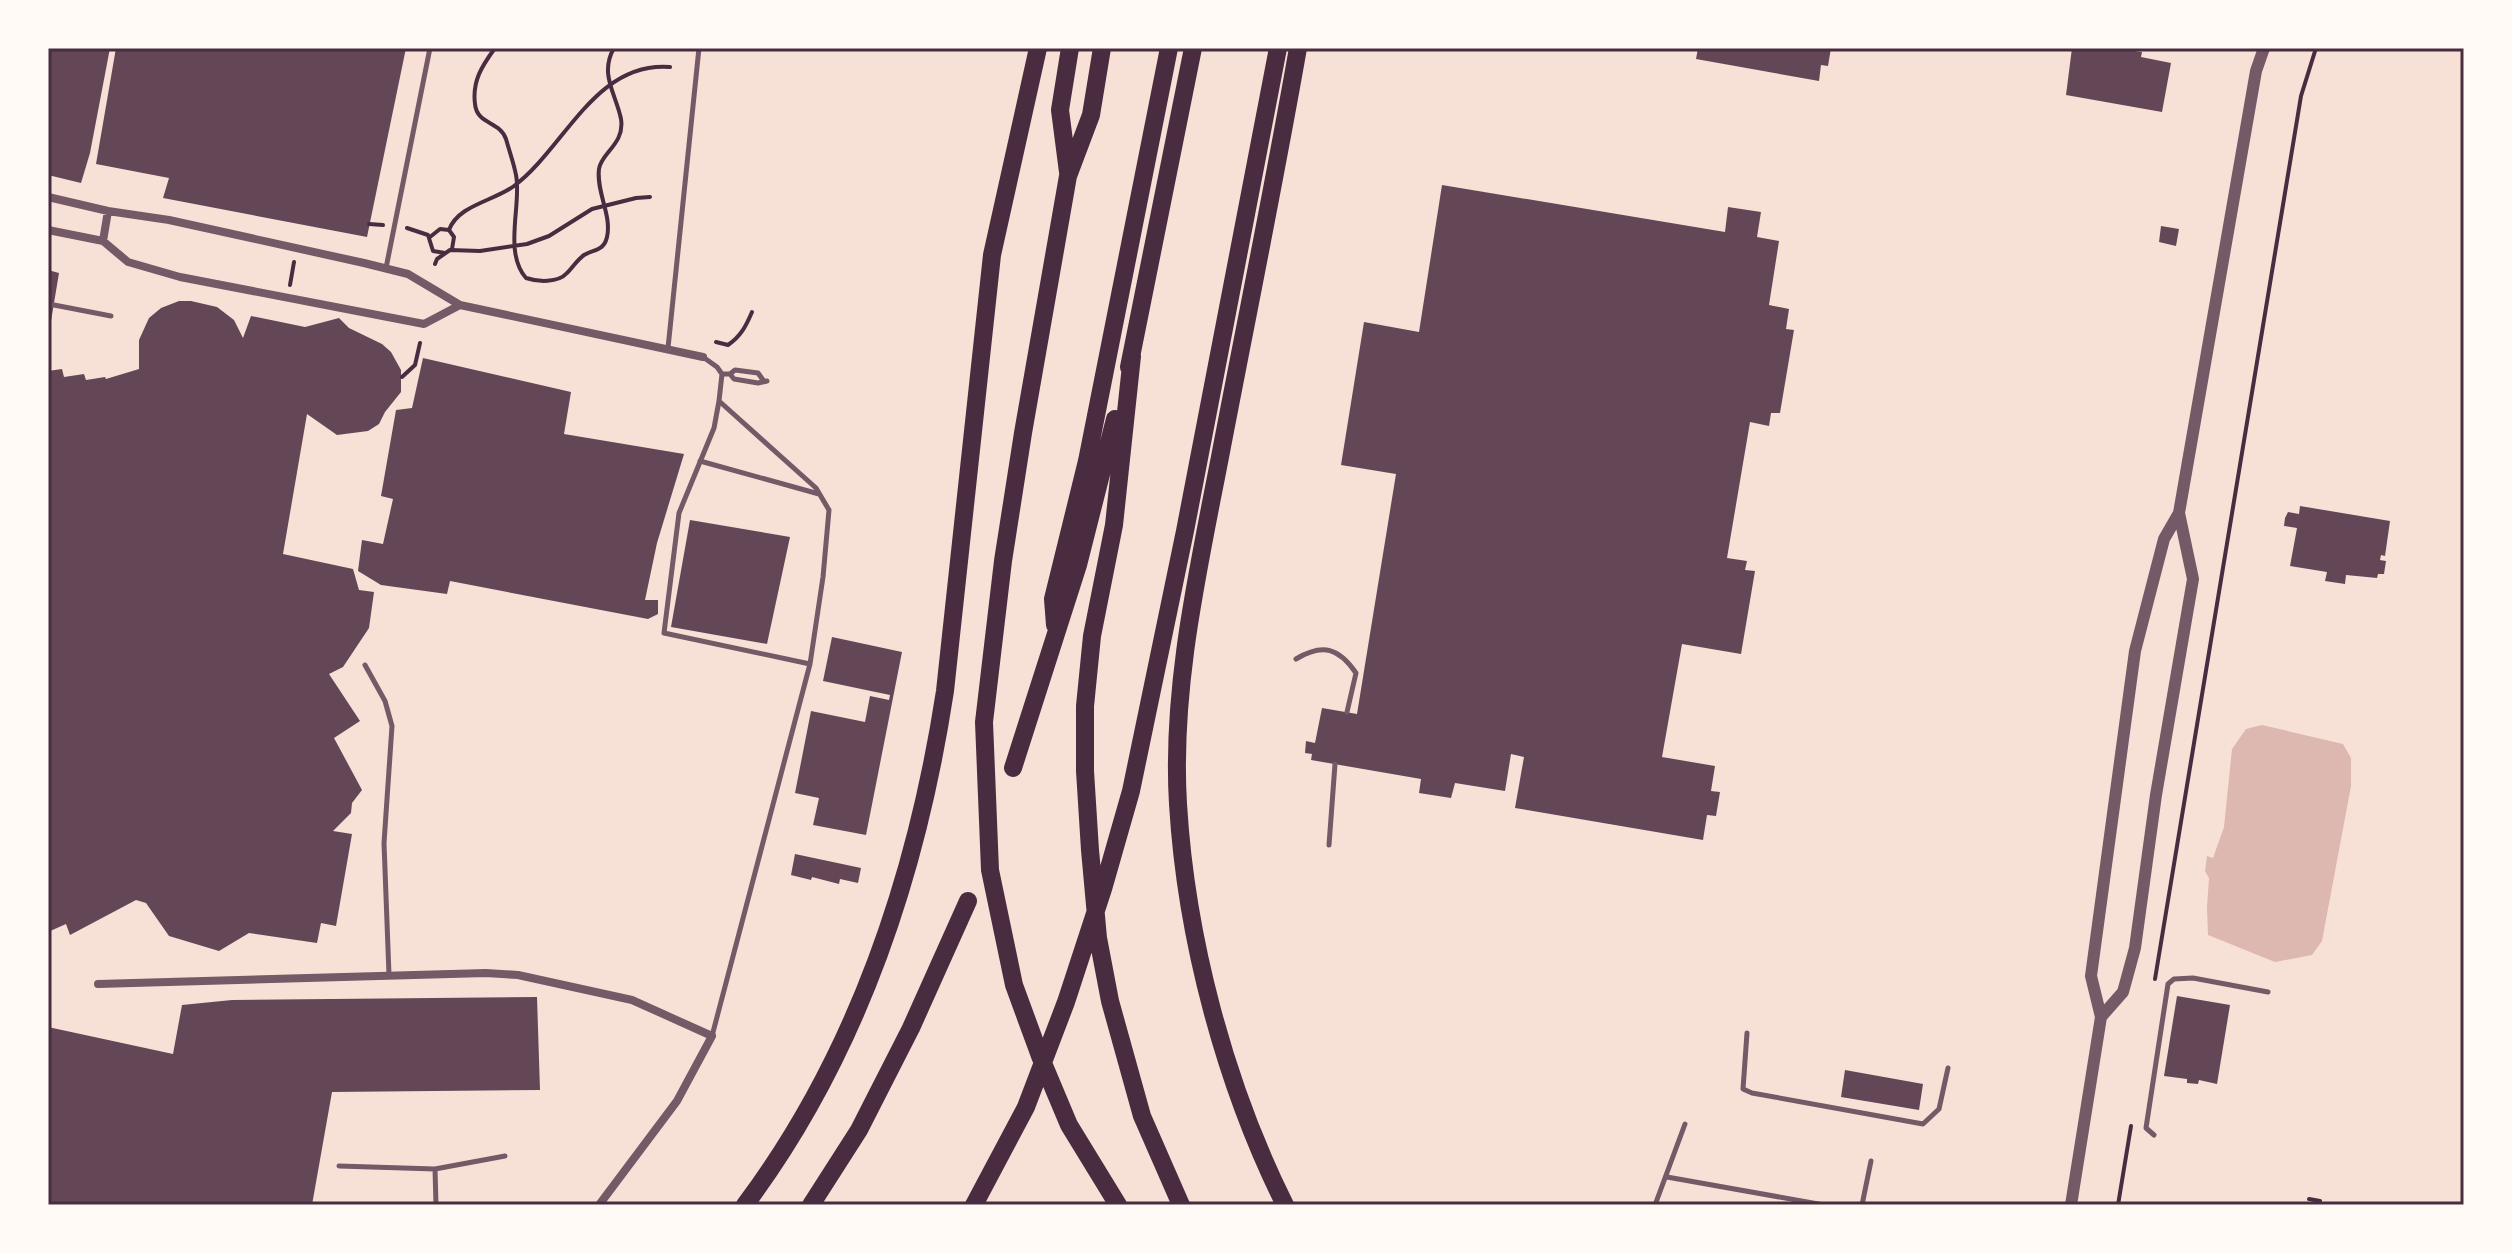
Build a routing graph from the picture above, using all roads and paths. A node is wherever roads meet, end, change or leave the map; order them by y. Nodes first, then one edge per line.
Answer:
1 (430, 48) edge
2 (495, 48) edge
3 (614, 48) edge
4 (699, 48) edge
5 (1038, 48) edge
6 (1070, 48) edge
7 (1102, 48) edge
8 (1169, 48) edge
9 (1193, 48) edge
10 (1278, 48) edge
11 (1285, 48) edge
12 (1298, 48) edge
13 (1305, 48) edge
14 (2264, 48) edge
15 (2316, 48) edge
16 (670, 67) dead end
17 (609, 85) junction
18 (1288, 104) junction
19 (1265, 118) junction
20 (1068, 176) junction
21 (516, 185) junction
22 (48, 197) edge
23 (650, 197) dead end
24 (602, 206) junction
25 (108, 211) junction
26 (369, 224) dead end
27 (394, 226) junction
28 (48, 230) edge
29 (449, 230) junction
30 (430, 237) junction
31 (103, 241) junction
32 (516, 247) junction
33 (297, 248) junction
34 (450, 250) junction
35 (443, 254) junction
36 (435, 264) dead end
37 (386, 268) junction
38 (288, 298) junction
39 (54, 305) dead end
40 (460, 305) junction
41 (752, 312) dead end
42 (111, 316) dead end
43 (716, 342) dead end
44 (420, 343) dead end
45 (668, 348) junction
46 (1132, 356) junction
47 (703, 357) joint
48 (722, 374) junction
49 (402, 377) dead end
50 (765, 380) dead end
51 (719, 401) junction
52 (700, 461) junction
53 (821, 495) junction
54 (2179, 513) junction
55 (1056, 638) junction
56 (1296, 659) dead end
57 (810, 664) junction
58 (365, 665) dead end
59 (1347, 712) dead end
60 (1335, 764) dead end
61 (1013, 768) dead end
62 (1329, 845) dead end
63 (968, 901) dead end
64 (389, 976) junction
65 (98, 984) dead end
66 (2154, 985) dead end
67 (2268, 992) dead end
68 (2101, 1017) junction
69 (1747, 1033) dead end
70 (712, 1036) junction
71 (1948, 1068) dead end
72 (2132, 1122) dead end
73 (1685, 1124) dead end
74 (2154, 1135) dead end
75 (505, 1156) dead end
76 (1871, 1161) dead end
77 (339, 1166) dead end
78 (435, 1169) junction
79 (1667, 1177) junction
80 (2309, 1199) dead end
81 (2320, 1201) dead end
82 (436, 1205) edge
83 (599, 1205) edge
84 (745, 1205) edge
85 (811, 1205) edge
86 (974, 1205) edge
87 (1118, 1205) edge
88 (1181, 1205) edge
89 (1285, 1205) edge
90 (1655, 1205) edge
91 (1824, 1205) edge
92 (1862, 1205) edge
93 (2071, 1205) edge
94 (2118, 1205) edge

1 - 27 lane
2 - 21 path
3 - 17 path
4 - 45 lane
5 - 84 highway
6 - 20 highway
7 - 20 highway
8 - 55 highway
9 - 46 highway
10 - 19 highway
11 - 19 highway
12 - 18 highway
13 - 18 highway
14 - 54 street
15 - 66 path
16 - 17 path
17 - 21 path
17 - 24 path
18 - 89 highway
19 - 86 highway
20 - 87 highway
21 - 29 path
21 - 32 path
22 - 25 street
23 - 24 path
24 - 32 path
24 - 32 path
25 - 31 street
25 - 33 street
26 - 27 path
27 - 30 path
27 - 37 lane
28 - 31 street
29 - 30 path
29 - 34 path
30 - 35 path
31 - 38 street
32 - 34 path
33 - 37 street
33 - 38 path
34 - 35 path
35 - 36 path
37 - 40 street
38 - 40 street
39 - 42 lane
40 - 45 street
41 - 43 path
44 - 49 path
45 - 47 street
46 - 55 highway
46 - 88 highway
47 - 48 lane
48 - 50 lane
48 - 51 lane
51 - 52 lane
51 - 53 lane
52 - 53 lane
52 - 57 lane
53 - 57 lane
54 - 68 street
54 - 68 street
55 - 61 highway
56 - 59 lane
57 - 70 lane
58 - 64 lane
60 - 62 lane
63 - 85 highway
64 - 65 street
64 - 70 street
67 - 74 lane
68 - 93 street
69 - 71 lane
70 - 83 street
72 - 94 path
73 - 79 lane
75 - 78 lane
76 - 92 lane
77 - 78 lane
78 - 82 lane
79 - 90 lane
79 - 91 lane
80 - 81 path

